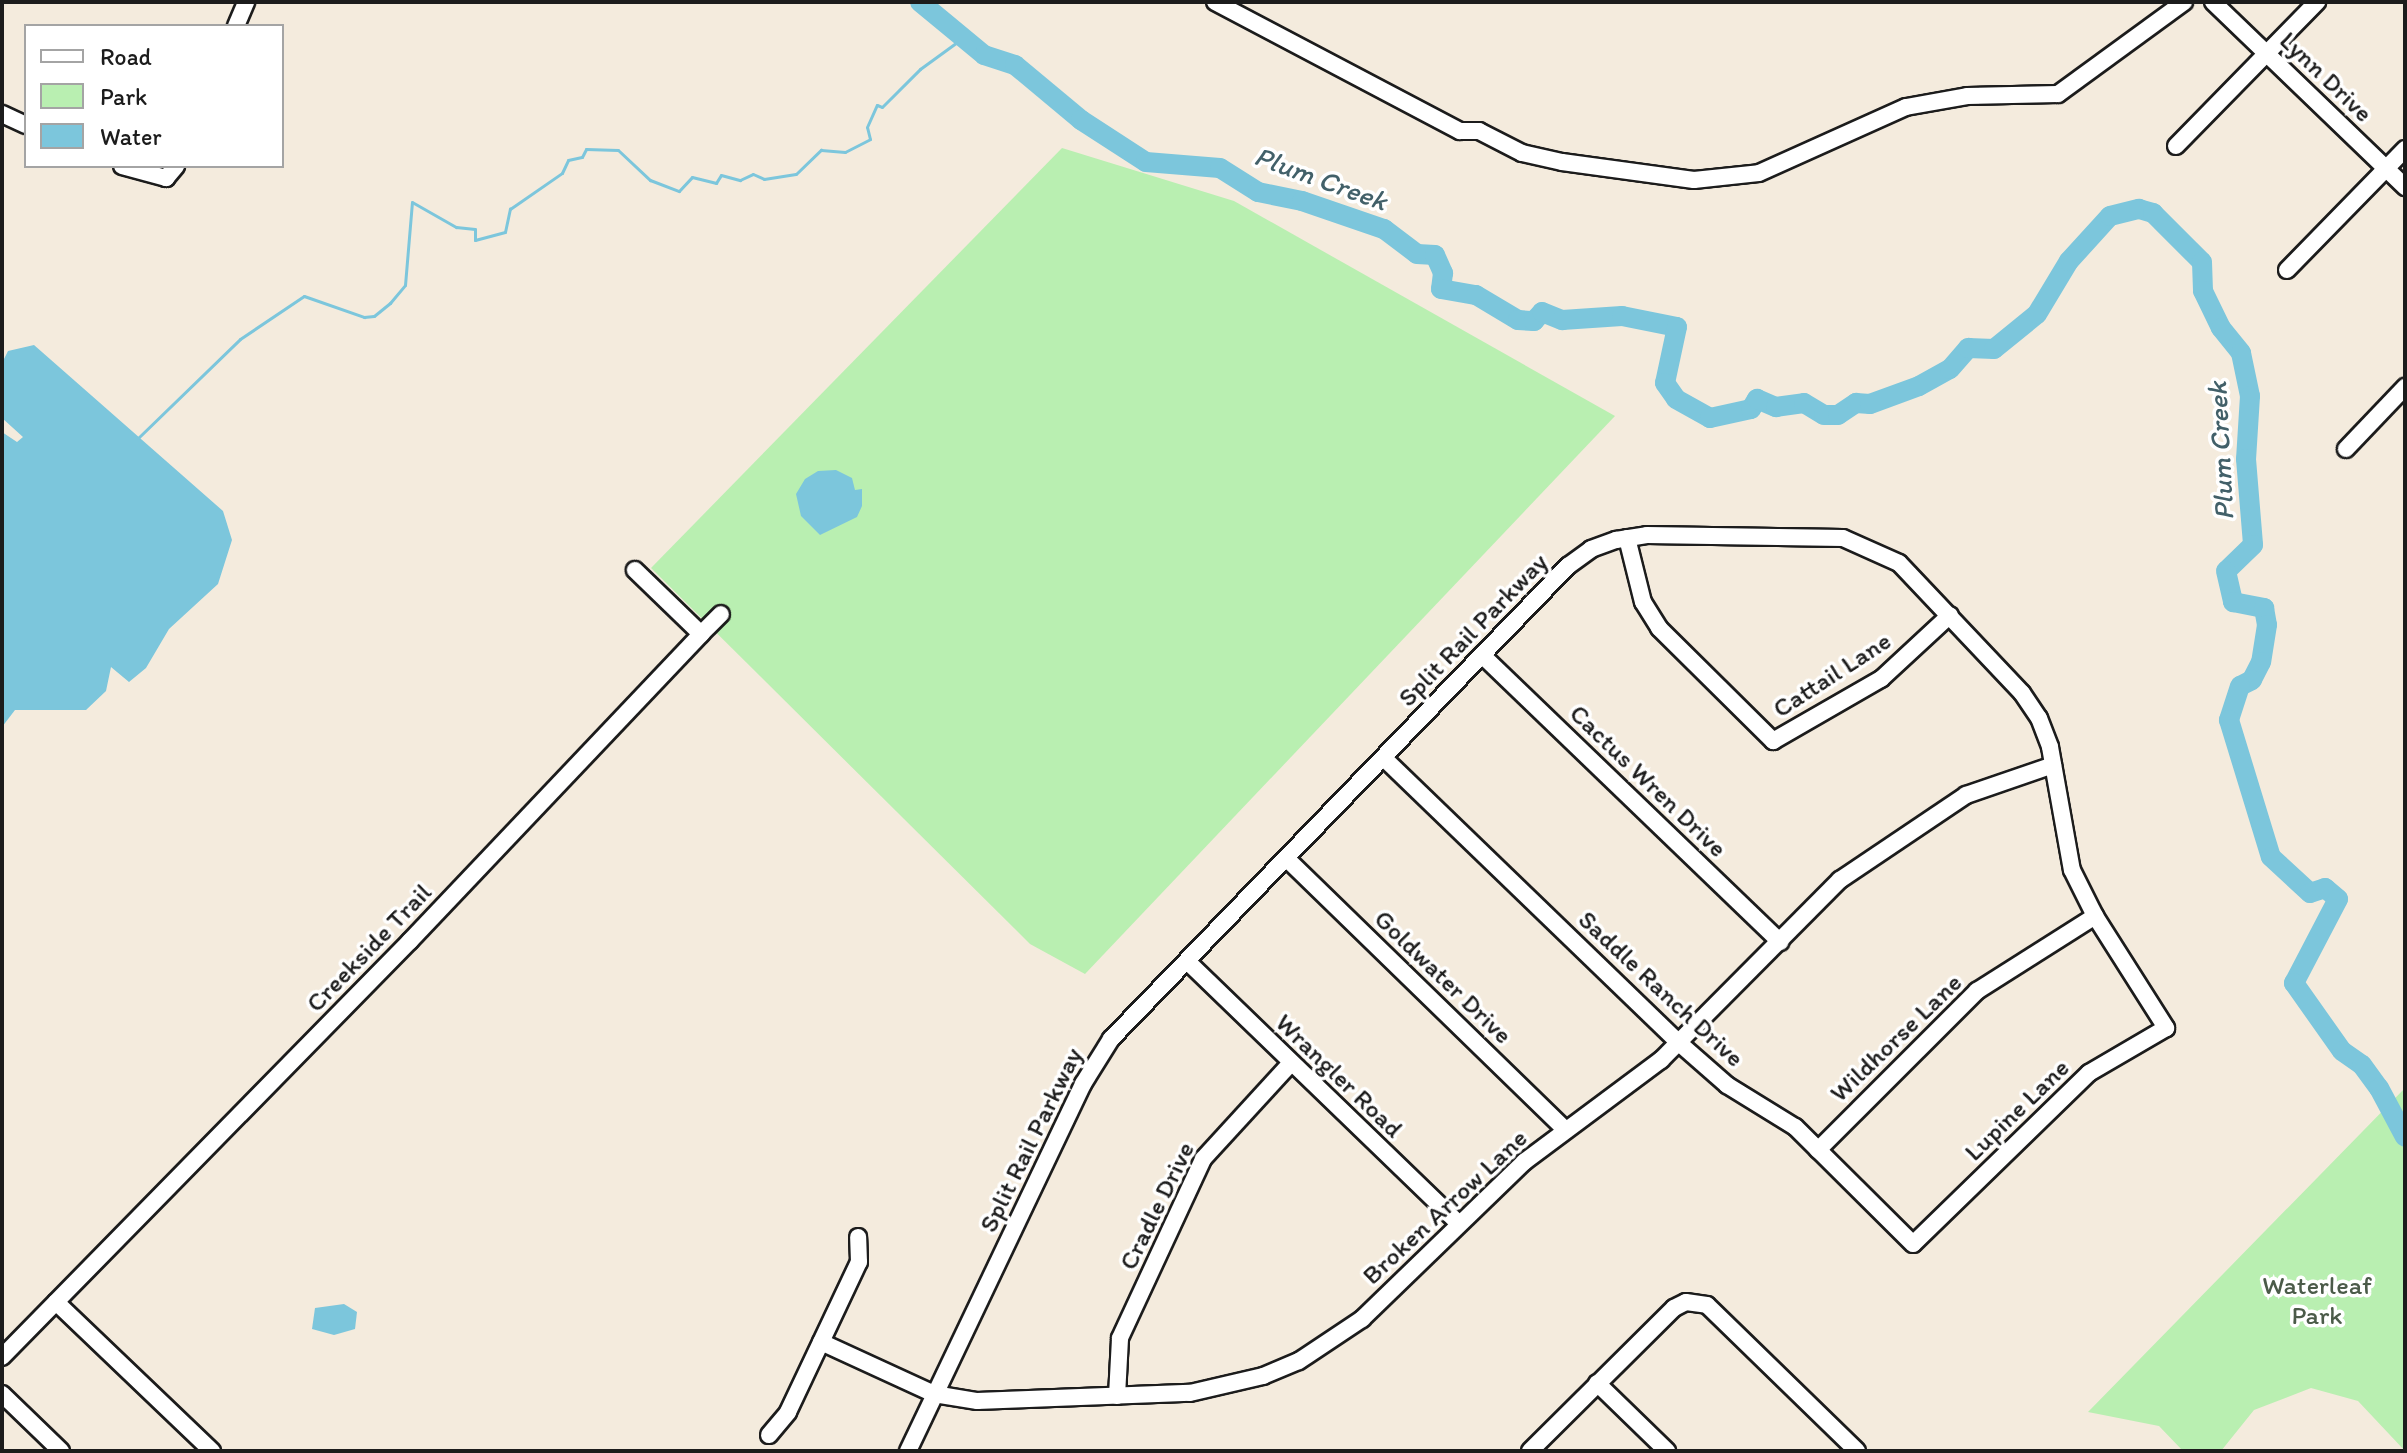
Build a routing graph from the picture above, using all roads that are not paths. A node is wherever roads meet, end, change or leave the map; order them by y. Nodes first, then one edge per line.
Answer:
1 (246, 2) edge
2 (1215, 2) edge
3 (2184, 2) edge
4 (2213, 2) edge
5 (2317, 2) edge
6 (237, 24) edge
7 (2268, 53) junction
8 (2, 114) edge
9 (24, 124) edge
10 (2176, 146) dead end
11 (2405, 149) edge
12 (129, 168) edge
13 (174, 168) edge
14 (2386, 169) junction
15 (2405, 187) edge
16 (2287, 270) dead end
17 (2405, 387) edge
18 (2346, 449) dead end
19 (1627, 538) junction
20 (635, 570) dead end
21 (721, 614) dead end
22 (1950, 615) junction
23 (701, 634) junction
24 (1482, 655) junction
25 (1384, 758) junction
26 (2053, 765) junction
27 (1287, 859) junction
28 (2095, 916) junction
29 (1780, 942) junction
30 (1188, 962) junction
31 (2166, 1028) joint
32 (1679, 1043) junction
33 (1291, 1063) junction
34 (1566, 1130) junction
35 (1818, 1150) junction
36 (1458, 1223) junction
37 (858, 1237) dead end
38 (1913, 1244) joint
39 (56, 1302) junction
40 (821, 1342) junction
41 (2, 1357) edge
42 (1597, 1383) junction
43 (2, 1394) edge
44 (934, 1394) junction
45 (1117, 1396) junction
46 (769, 1435) dead end
47 (61, 1451) edge
48 (212, 1451) edge
49 (908, 1451) edge
50 (1530, 1451) edge
51 (1667, 1451) edge
52 (1857, 1451) edge

1 - 6 street
2 - 3 street
4 - 7 street, Lynn Drive
5 - 7 street
7 - 10 street
7 - 14 street, Lynn Drive
8 - 9 street
11 - 14 street
12 - 13 street
14 - 15 street, Lynn Drive
14 - 16 street
17 - 18 street
19 - 22 street, Split Rail Parkway
19 - 22 street, Cattail Lane
19 - 24 street, Split Rail Parkway
20 - 23 street
21 - 23 street, Creekside Trail
22 - 26 street, Split Rail Parkway
23 - 39 street, Creekside Trail
24 - 25 street, Split Rail Parkway
24 - 29 street, Cactus Wren Drive
25 - 27 street, Split Rail Parkway
25 - 32 street, Saddle Ranch Drive
26 - 28 street, Split Rail Parkway
26 - 29 street, Broken Arrow Lane
27 - 30 street, Split Rail Parkway
27 - 34 street, Goldwater Drive
28 - 31 street, Split Rail Parkway
28 - 35 street, Wildhorse Lane
29 - 32 street, Broken Arrow Lane
30 - 33 street, Wrangler Road
30 - 44 street, Split Rail Parkway
31 - 38 street, Lupine Lane
32 - 34 street, Broken Arrow Lane
32 - 35 street, Saddle Ranch Drive
33 - 36 street, Wrangler Road
33 - 45 street, Cradle Drive
34 - 36 street, Broken Arrow Lane
35 - 38 street, Saddle Ranch Drive
36 - 45 street, Broken Arrow Lane
37 - 40 street
39 - 41 street, Creekside Trail
39 - 48 street
40 - 44 street, Broken Arrow Lane
40 - 46 street
42 - 50 street
42 - 51 street
42 - 52 street
43 - 47 street
44 - 45 street, Broken Arrow Lane
44 - 49 street, Split Rail Parkway

